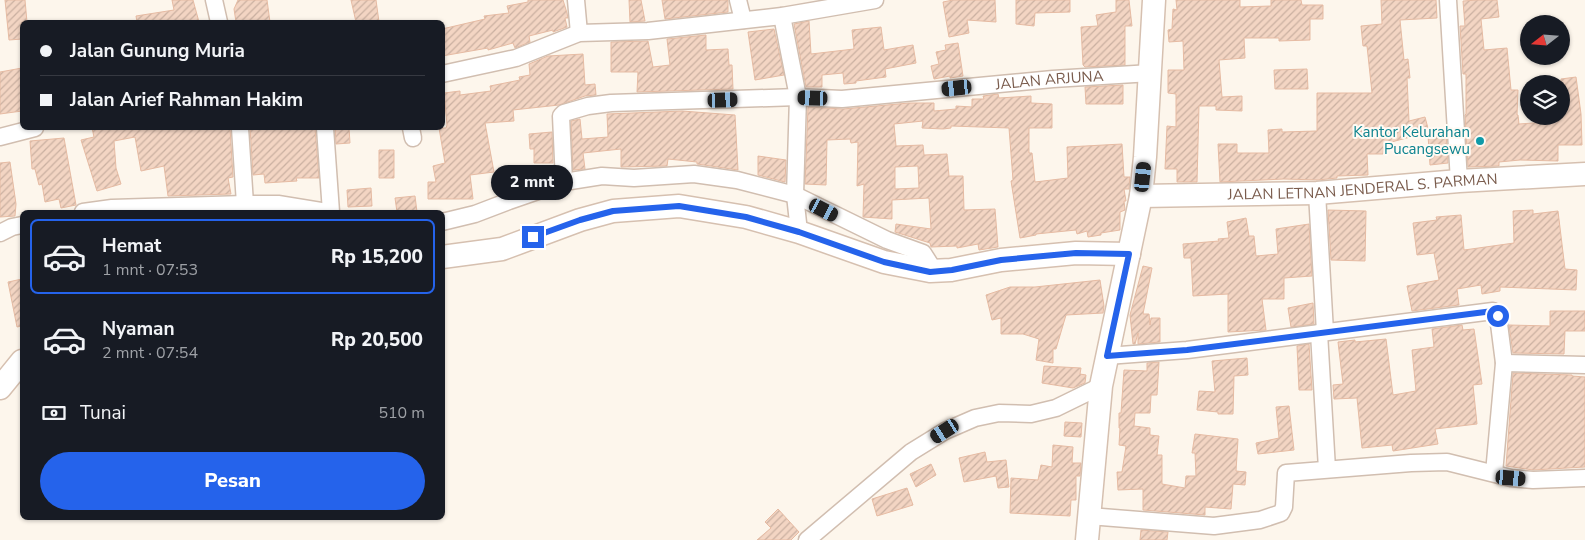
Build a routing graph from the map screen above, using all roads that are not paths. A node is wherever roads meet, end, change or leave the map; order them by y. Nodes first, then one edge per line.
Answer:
1 (214, 0) edge
2 (576, 0) edge
3 (738, 0) edge
4 (875, 0) edge
5 (1154, 0) edge
6 (1448, 0) edge
7 (844, 3) edge
8 (782, 16) junction
9 (219, 20) edge
10 (743, 20) junction
11 (578, 33) junction
12 (445, 73) edge
13 (1151, 73) junction
14 (798, 98) junction
15 (27, 130) edge
16 (240, 130) edge
17 (325, 130) edge
18 (0, 137) edge
19 (1585, 174) edge
20 (1458, 181) junction
21 (564, 182) junction
22 (1317, 193) junction
23 (795, 195) junction
24 (1141, 196) junction
25 (245, 204) junction
26 (98, 210) edge
27 (315, 210) edge
28 (331, 210) edge
29 (445, 221) edge
30 (20, 225) edge
31 (799, 232) junction
32 (0, 233) edge
33 (1129, 254) junction
34 (445, 257) edge
35 (930, 272) junction
36 (1322, 333) junction
37 (1107, 356) junction
38 (20, 363) edge
39 (1504, 363) junction
40 (1585, 365) edge
41 (1, 384) edge
42 (1102, 386) junction
43 (1328, 469) junction
44 (1494, 472) junction
45 (1585, 478) edge
46 (1089, 516) junction
47 (807, 540) edge
48 (1087, 540) edge

1 - 9 street
2 - 11 street
3 - 10 street
4 - 7 street
5 - 13 main road
6 - 20 street
7 - 8 street
8 - 10 street
8 - 14 street
10 - 11 street
11 - 12 street
13 - 14 street, JALAN ARJUNA
13 - 24 main road
14 - 21 street, JALAN ARJUNA
14 - 23 street
15 - 18 street
16 - 25 street
17 - 28 street
19 - 20 main road, JALAN LETNAN JENDERAL S. PARMAN
20 - 22 main road, JALAN LETNAN JENDERAL S. PARMAN
21 - 23 street
21 - 29 street
22 - 24 main road, JALAN LETNAN JENDERAL S. PARMAN
22 - 36 street
23 - 31 street
23 - 35 street
24 - 33 main road
25 - 26 street
25 - 27 street
30 - 32 street
31 - 34 main road
31 - 35 main road
33 - 35 main road
33 - 37 main road
36 - 37 street
36 - 39 street
36 - 43 street
37 - 42 main road
38 - 41 main road
39 - 40 street
39 - 44 street
42 - 46 main road
42 - 47 street
43 - 44 street
43 - 46 street
44 - 45 street
46 - 48 main road

